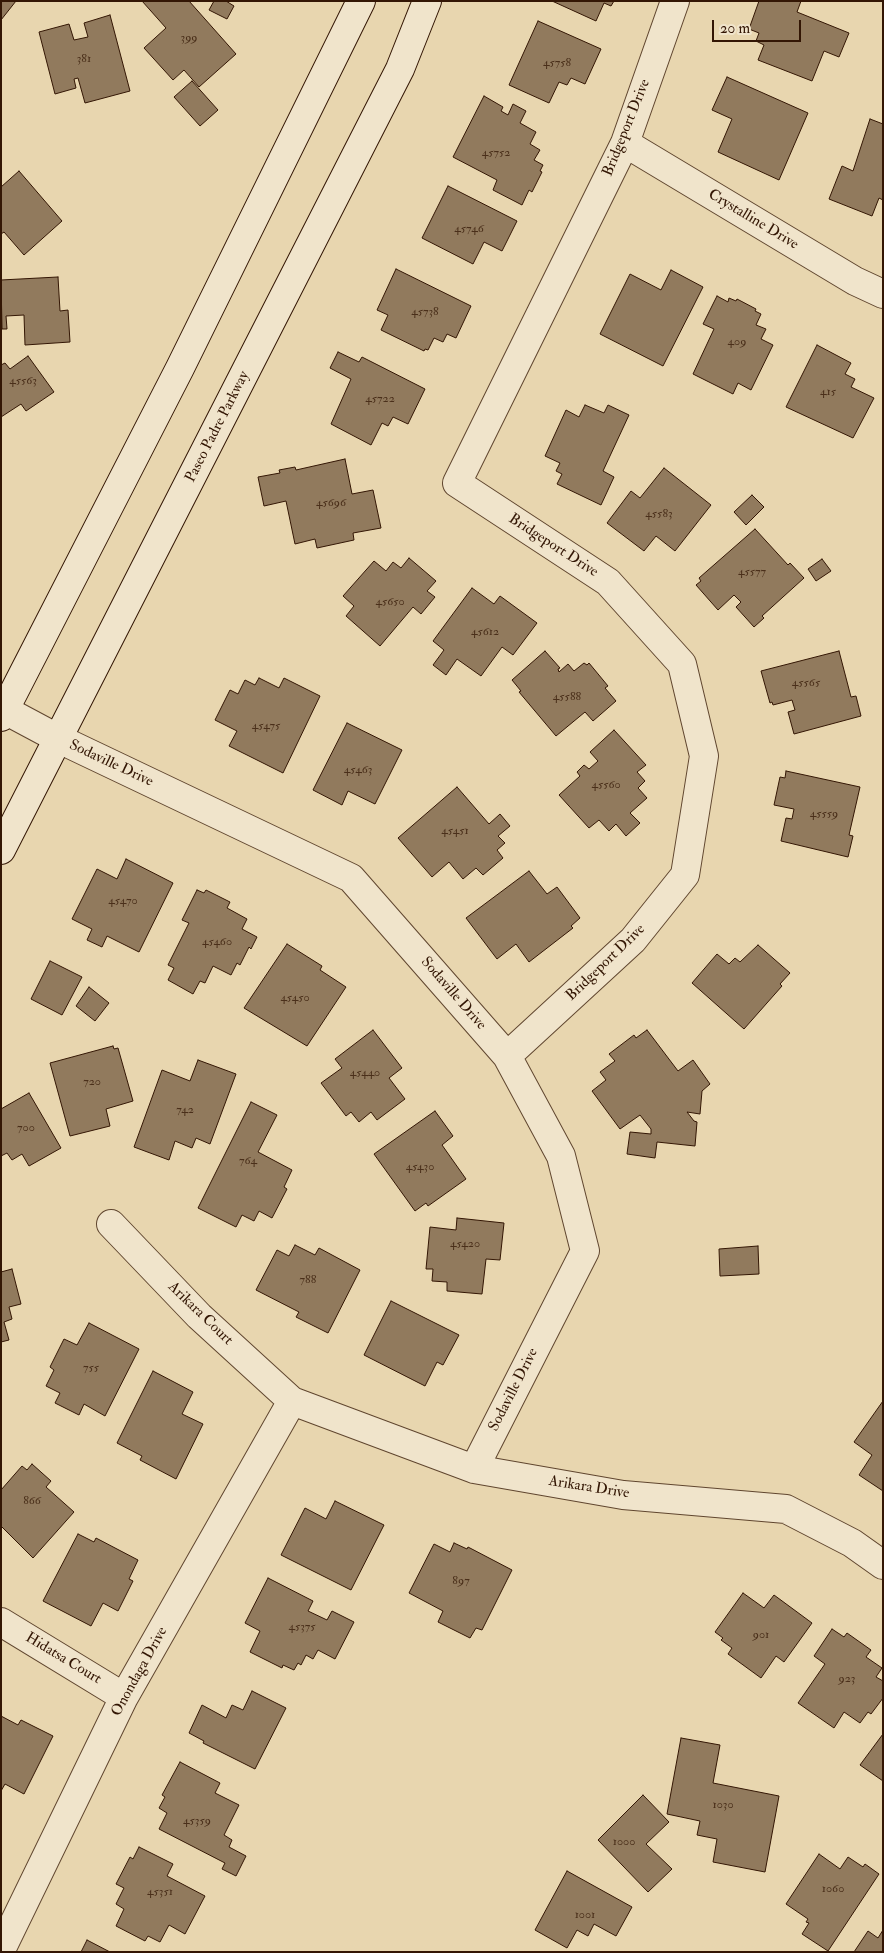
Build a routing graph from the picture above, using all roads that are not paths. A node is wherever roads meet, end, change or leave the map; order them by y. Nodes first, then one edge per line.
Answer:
1 (361, 1) edge
2 (427, 1) edge
3 (675, 1) edge
4 (625, 143) junction
5 (883, 294) edge
6 (2, 712) edge
7 (59, 739) junction
8 (1, 850) edge
9 (507, 1056) junction
10 (111, 1224) dead end
11 (292, 1401) junction
12 (474, 1469) junction
13 (883, 1565) edge
14 (1, 1622) edge
15 (124, 1697) junction
16 (1, 1950) edge

1 - 6 street
2 - 7 street, Paseo Padre Parkway
3 - 4 street, Bridgeport Drive
4 - 5 street, Crystalline Drive
4 - 9 street, Bridgeport Drive
6 - 7 street, Sodaville Drive
7 - 8 street, Paseo Padre Parkway
7 - 9 street, Sodaville Drive
9 - 12 street, Sodaville Drive
10 - 11 street, Arikara Court
11 - 12 street, Arikara Drive
11 - 15 street, Onondaga Drive
12 - 13 street, Arikara Drive
14 - 15 street, Hidatsa Court
15 - 16 street, Onondaga Drive

